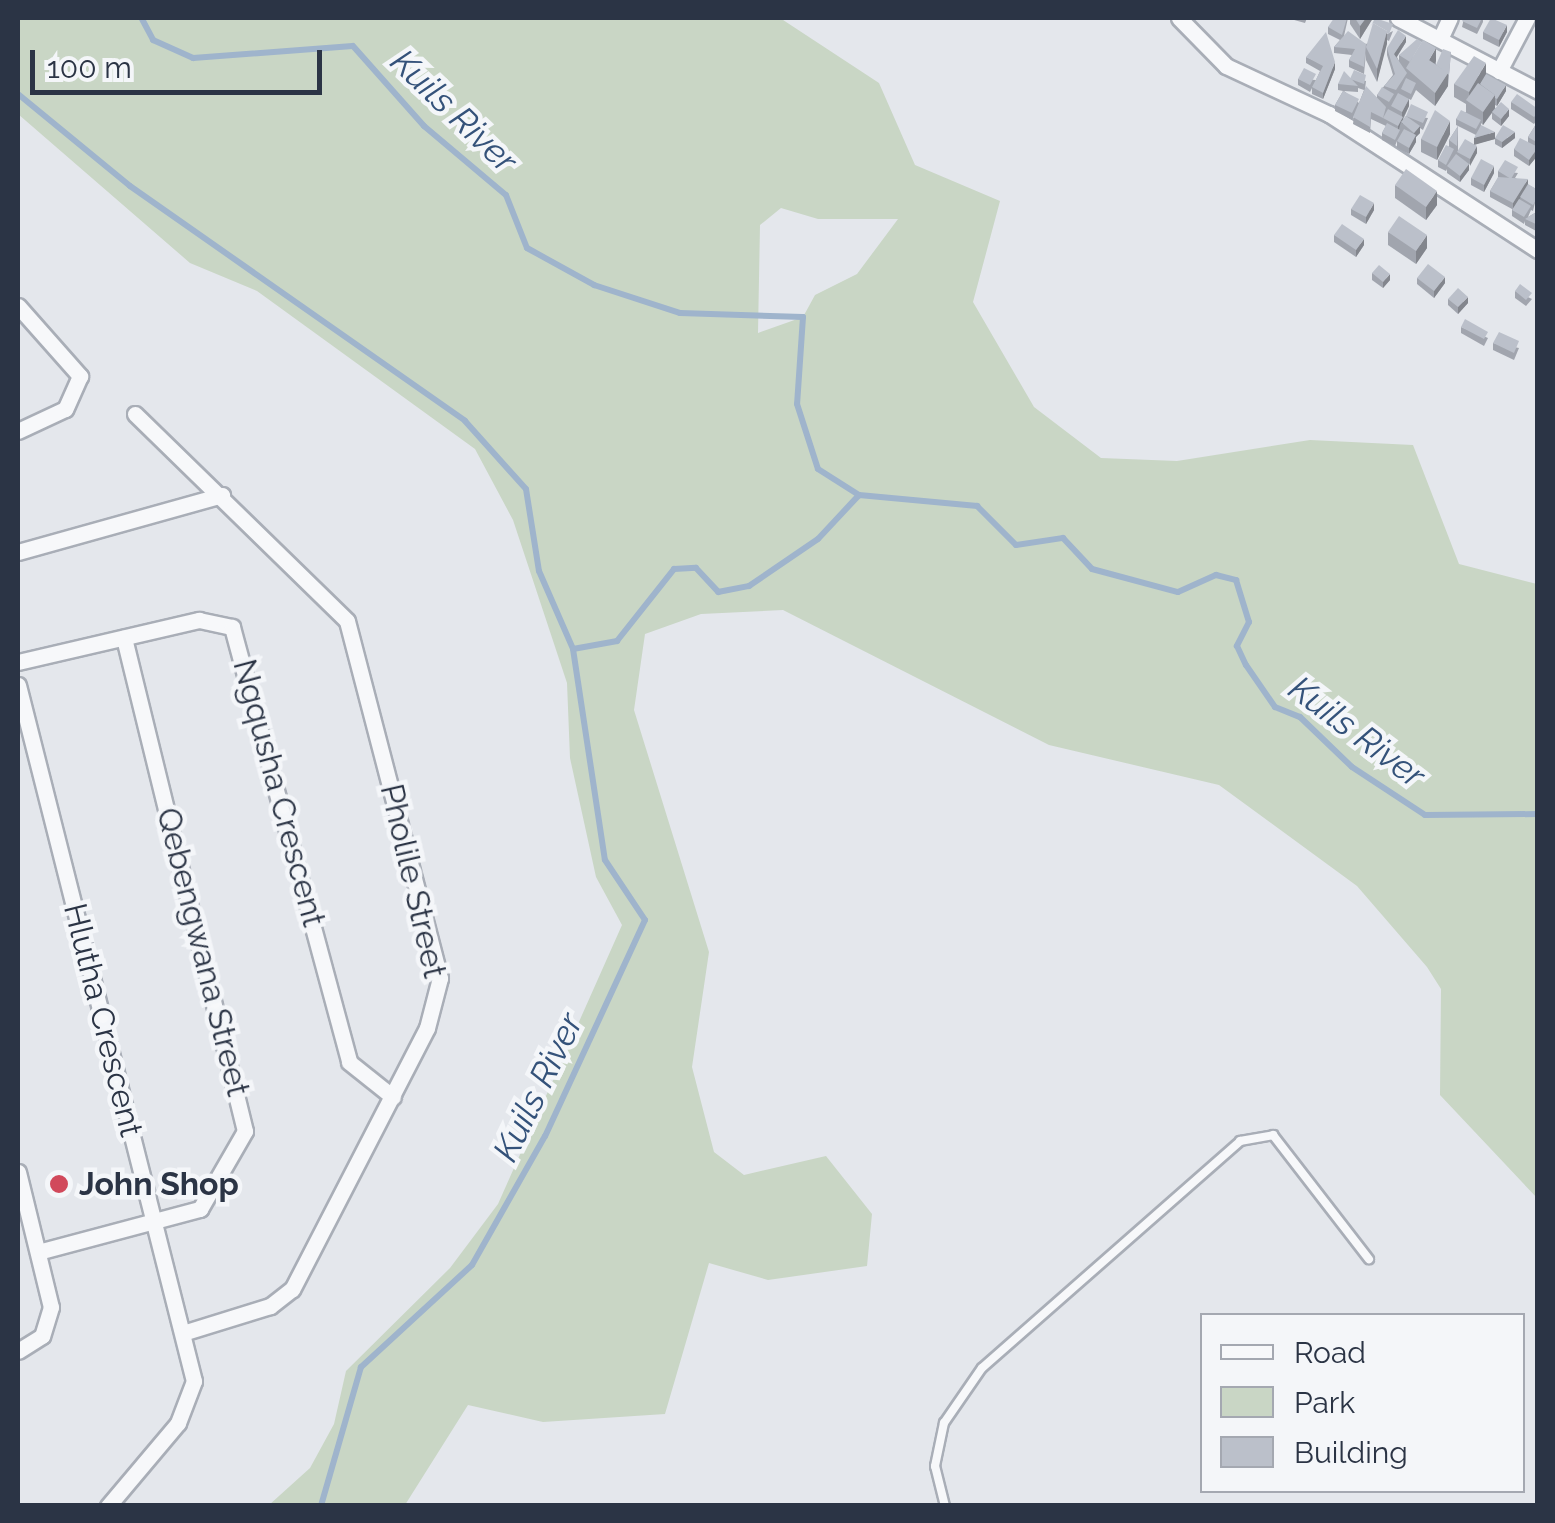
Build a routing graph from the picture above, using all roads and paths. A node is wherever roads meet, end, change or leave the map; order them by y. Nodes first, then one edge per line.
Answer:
1 (1179, 18) edge
2 (1398, 18) edge
3 (1450, 18) edge
4 (1527, 18) edge
5 (1440, 40) junction
6 (1500, 70) junction
7 (1538, 91) edge
8 (1538, 250) edge
9 (18, 306) edge
10 (135, 414) dead end
11 (18, 431) edge
12 (222, 494) junction
13 (18, 552) edge
14 (124, 638) junction
15 (18, 662) edge
16 (18, 685) edge
17 (392, 1097) junction
18 (18, 1172) edge
19 (155, 1223) junction
20 (38, 1252) junction
21 (1369, 1259) dead end
22 (182, 1333) junction
23 (18, 1351) edge
24 (108, 1506) edge
25 (945, 1506) edge

1 - 8 street
2 - 5 street
3 - 5 street
4 - 6 street
5 - 6 street
6 - 7 street
9 - 11 street
10 - 12 street, Pholile Street
12 - 13 street
12 - 17 street, Pholile Street
14 - 15 street, Ngqusha Crescent
14 - 17 street, Ngqusha Crescent
14 - 19 street, Qebengwana Street
16 - 19 street, Hlutha Crescent
17 - 22 street, Pholile Street
18 - 20 street
19 - 20 street, Qebengwana Street
19 - 22 street, Hlutha Crescent
20 - 23 street
21 - 25 lane
22 - 24 street, Hlutha Crescent

